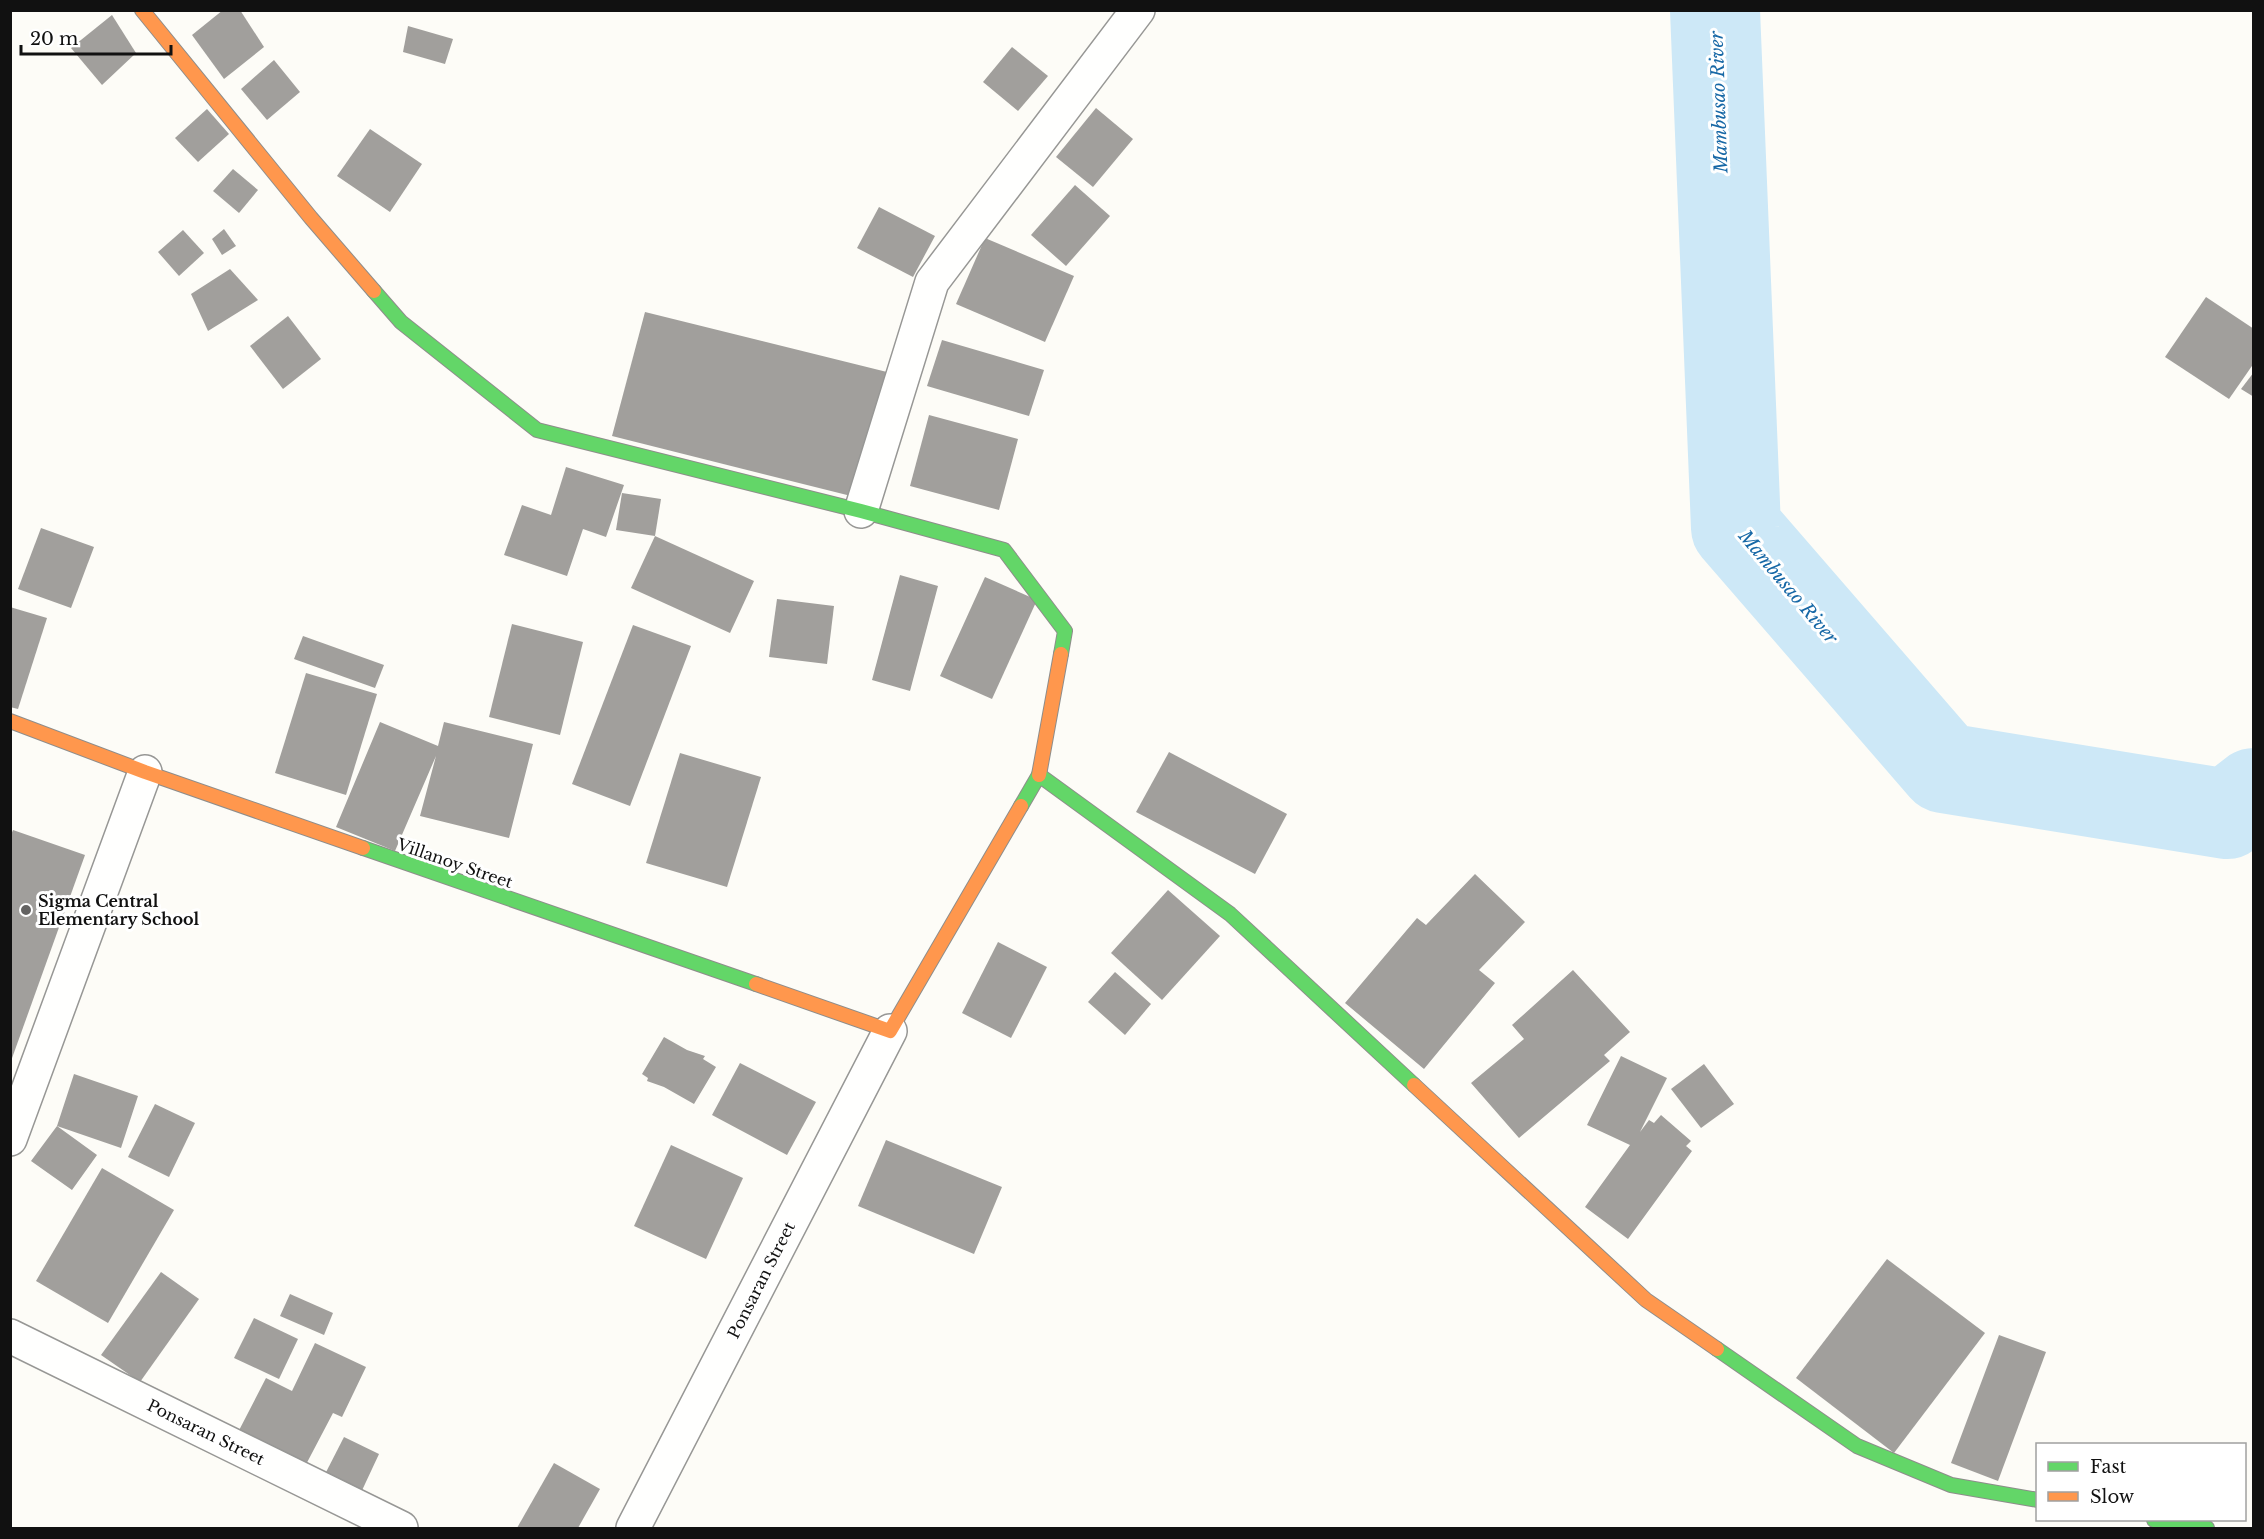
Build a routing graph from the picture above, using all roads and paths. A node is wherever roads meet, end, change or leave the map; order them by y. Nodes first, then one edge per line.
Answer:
1 (142, 10) edge
2 (1138, 10) edge
3 (861, 511) junction
4 (10, 721) edge
5 (145, 772) junction
6 (1039, 776) junction
7 (890, 1031) junction
8 (10, 1139) edge
9 (10, 1336) edge
10 (2036, 1500) edge
11 (2161, 1521) edge
12 (401, 1528) edge
13 (633, 1528) edge
14 (2207, 1528) edge

1 - 3 street
2 - 3 street
3 - 6 street
4 - 5 street, Villanoy Street
5 - 7 street, Villanoy Street
5 - 8 street
6 - 7 street
6 - 10 street
7 - 13 street, Ponsaran Street
9 - 12 street, Ponsaran Street
11 - 14 street

